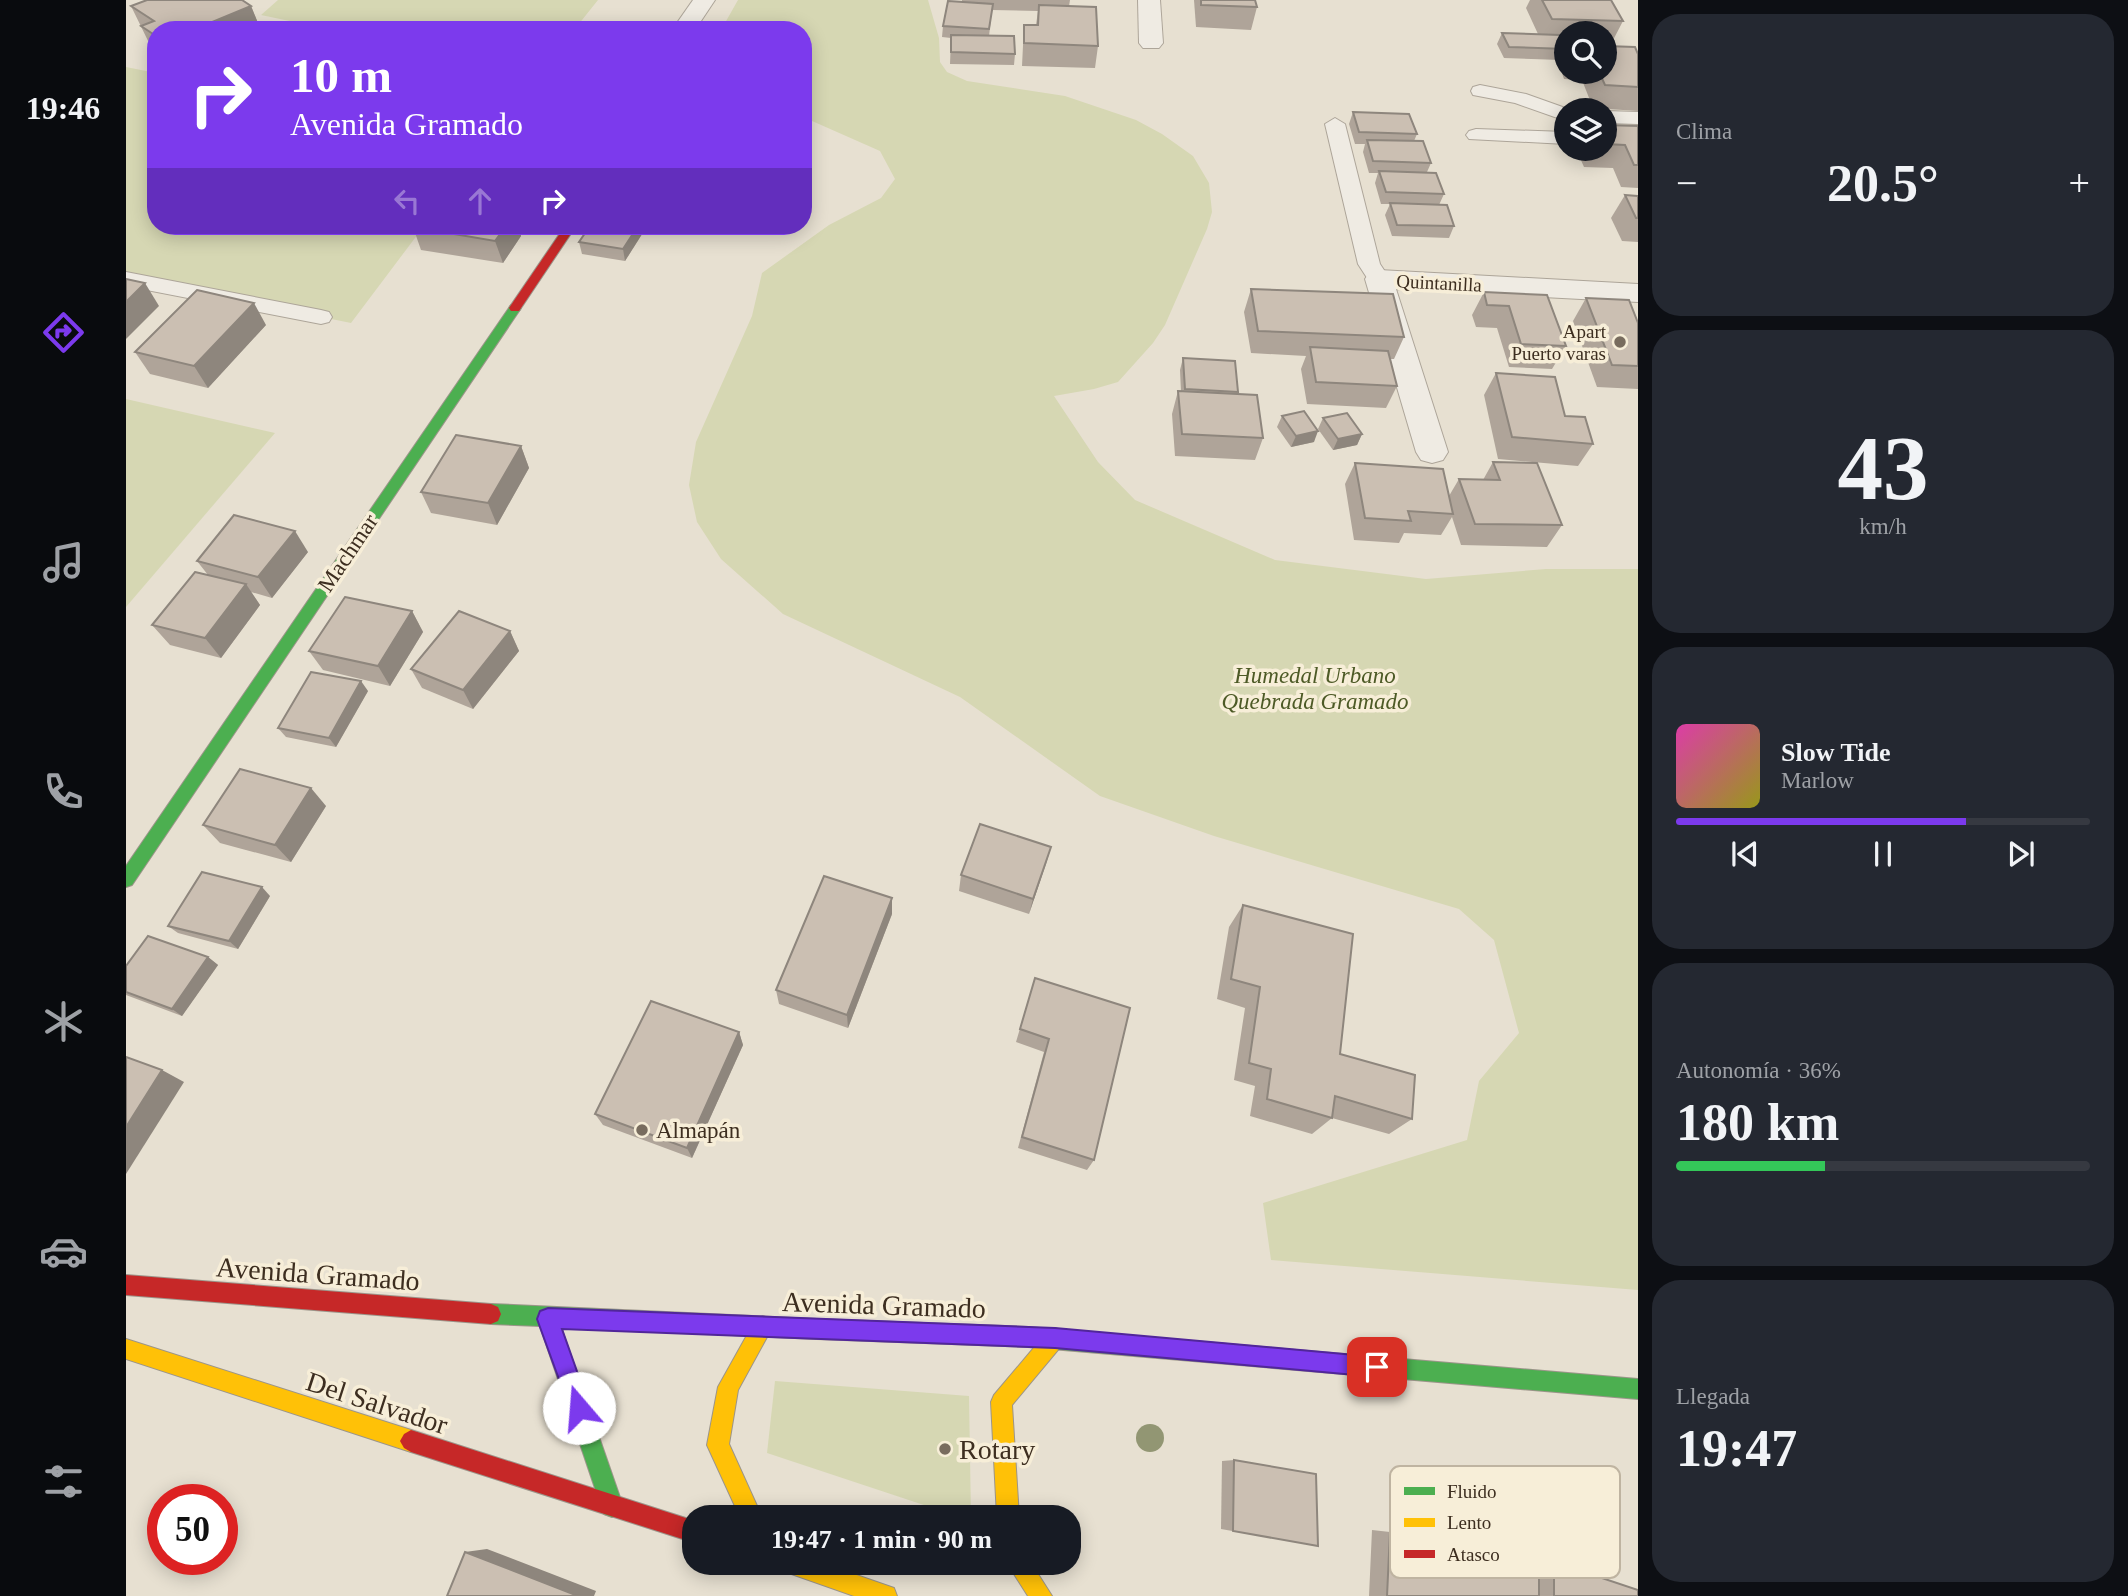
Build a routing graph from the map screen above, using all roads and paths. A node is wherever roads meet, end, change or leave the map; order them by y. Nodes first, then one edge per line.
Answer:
1 (704, 0) edge
2 (1149, 0) edge
3 (689, 21) edge
4 (1151, 44) dead end
5 (1480, 91) dead end
6 (1554, 111) edge
7 (1617, 117) edge
8 (1638, 118) edge
9 (1335, 124) dead end
10 (1476, 135) dead end
11 (1554, 138) edge
12 (564, 235) edge
13 (126, 279) edge
14 (1379, 279) junction
15 (1638, 293) edge
16 (321, 317) dead end
17 (1432, 452) dead end
18 (126, 880) edge
19 (126, 1285) edge
20 (548, 1319) junction
21 (763, 1326) junction
22 (1055, 1338) junction
23 (126, 1349) edge
24 (1638, 1389) edge
25 (745, 1505) edge
26 (1007, 1505) edge
27 (612, 1506) junction
28 (682, 1528) edge
29 (825, 1575) edge
30 (1026, 1575) edge
31 (886, 1596) edge
32 (1041, 1596) edge

1 - 3 street
2 - 4 street
5 - 6 lane
7 - 8 lane
9 - 14 lane
10 - 11 lane
12 - 18 main road, Machmar
13 - 16 lane
14 - 15 street, Quintanilla
14 - 17 street, Quintanilla
19 - 20 main road, Avenida Gramado
20 - 21 main road, Avenida Gramado
20 - 27 main road
21 - 22 main road, Avenida Gramado
21 - 25 main road
22 - 24 main road, Avenida Gramado
22 - 26 main road
23 - 27 main road, Del Salvador
27 - 28 main road, Del Salvador
29 - 31 main road
30 - 32 main road

